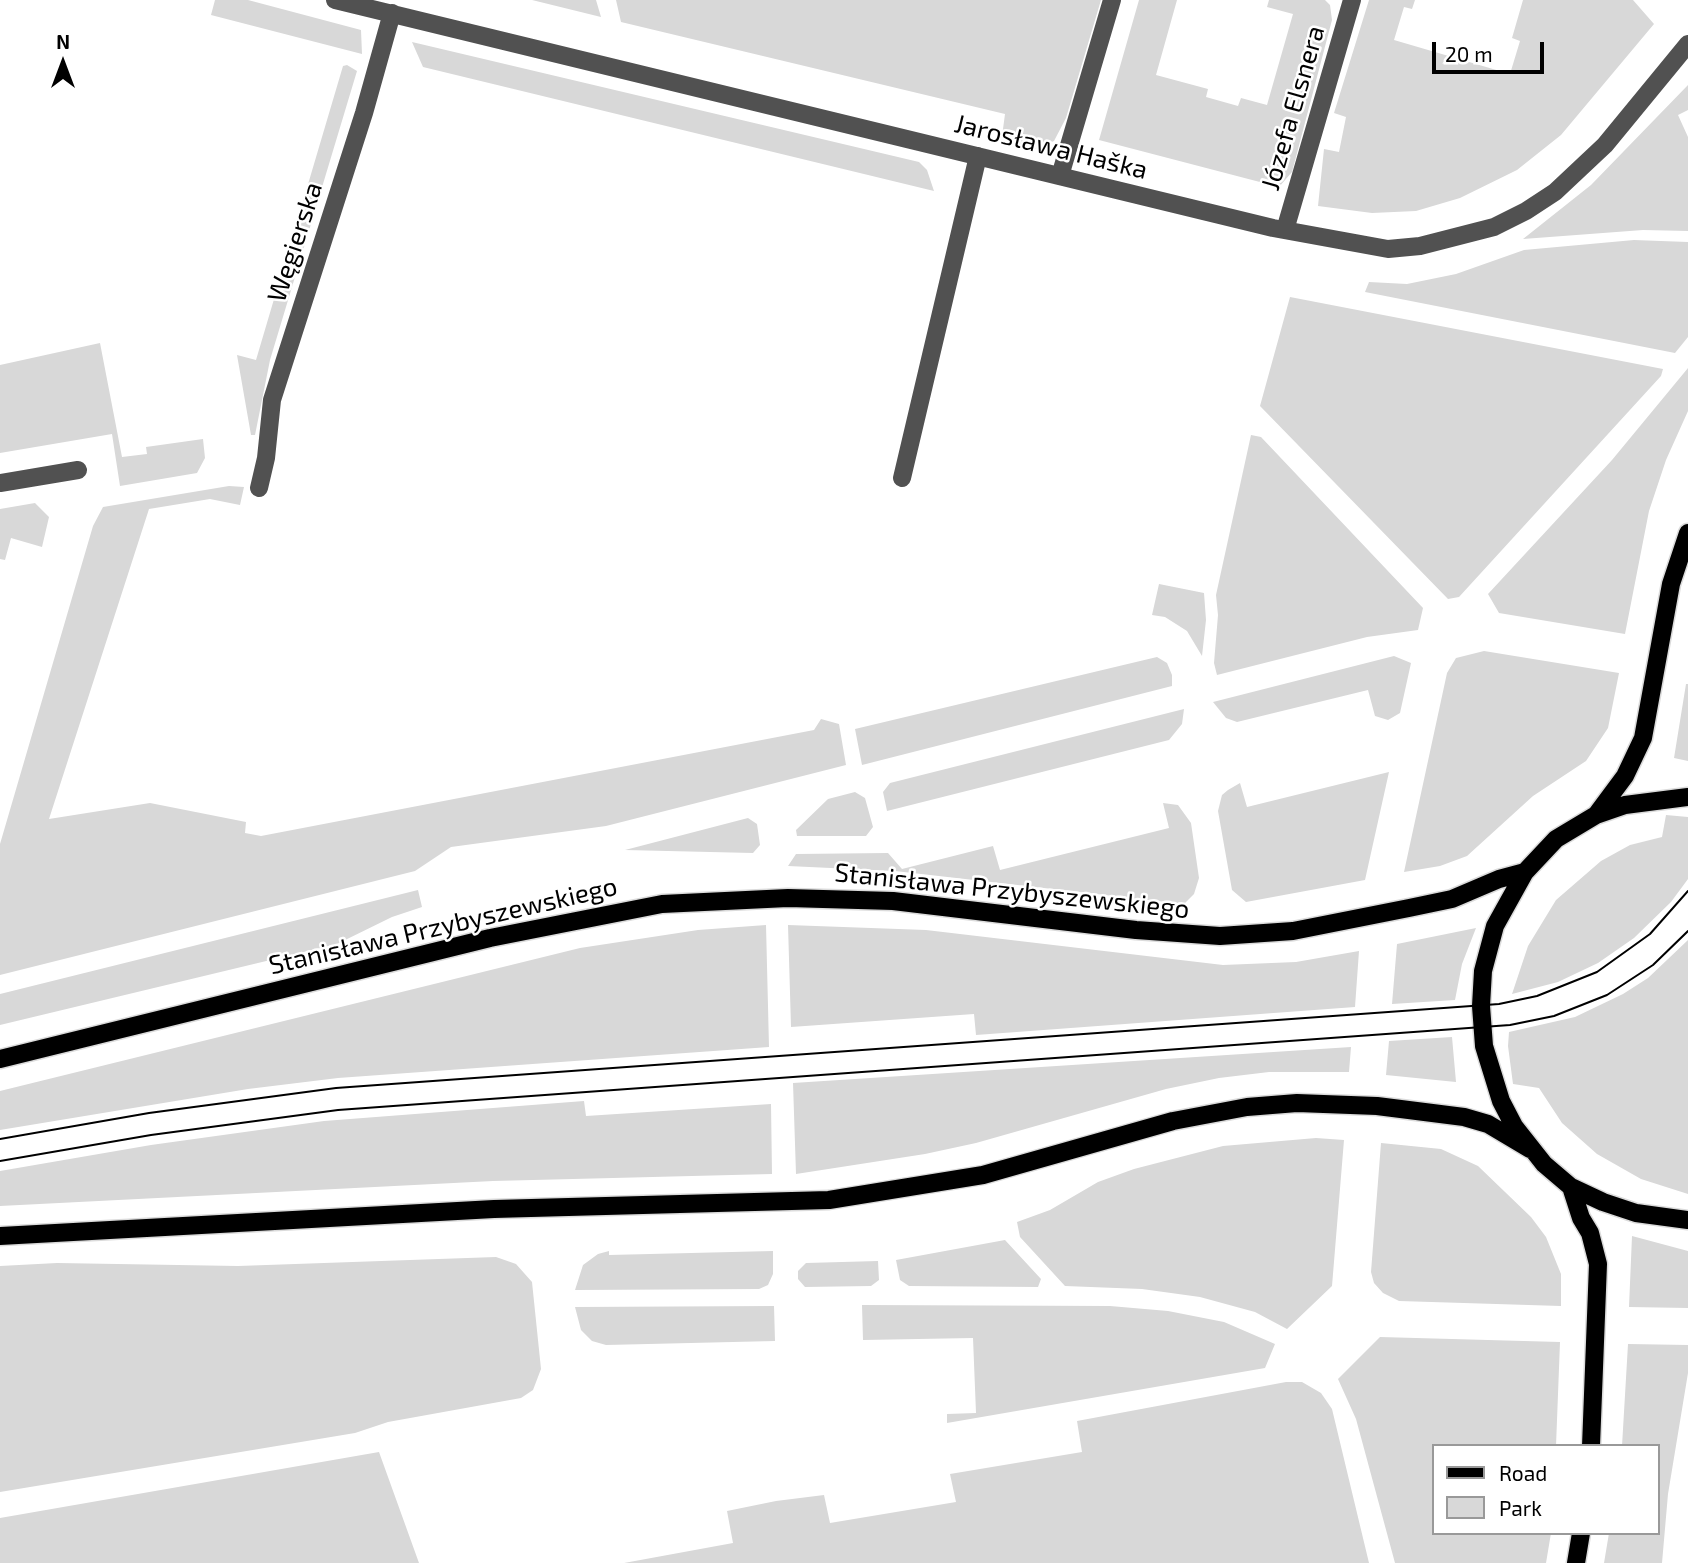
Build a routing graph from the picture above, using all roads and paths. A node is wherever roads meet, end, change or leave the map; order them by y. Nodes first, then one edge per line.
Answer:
1 (1112, 0) edge
2 (1352, 0) edge
3 (340, 1) edge
4 (392, 13) junction
5 (1688, 44) edge
6 (978, 156) junction
7 (1060, 176) junction
8 (1285, 230) junction
9 (78, 470) dead end
10 (902, 478) dead end
11 (0, 483) edge
12 (259, 488) dead end
13 (1688, 533) edge
14 (1688, 797) edge
15 (1596, 814) junction
16 (1525, 872) junction
17 (0, 1059) edge
18 (1530, 1149) junction
19 (1571, 1187) junction
20 (1688, 1220) edge
21 (0, 1236) edge
22 (1591, 1444) edge
23 (1581, 1535) edge
24 (1576, 1563) edge

1 - 7 street
2 - 8 street, Józefa Elsnera
3 - 4 street, Jarosława Haška
4 - 6 street, Jarosława Haška
4 - 12 street, Węgierska
5 - 8 street, Jarosława Haška
6 - 7 street, Jarosława Haška
6 - 10 street
7 - 8 street, Jarosława Haška
9 - 11 street
13 - 15 main road
14 - 15 main road
15 - 16 main road
16 - 17 main road, Stanisława Przybyszewskiego
16 - 18 main road
18 - 19 main road
18 - 21 main road
19 - 20 main road
19 - 22 main road
23 - 24 main road

